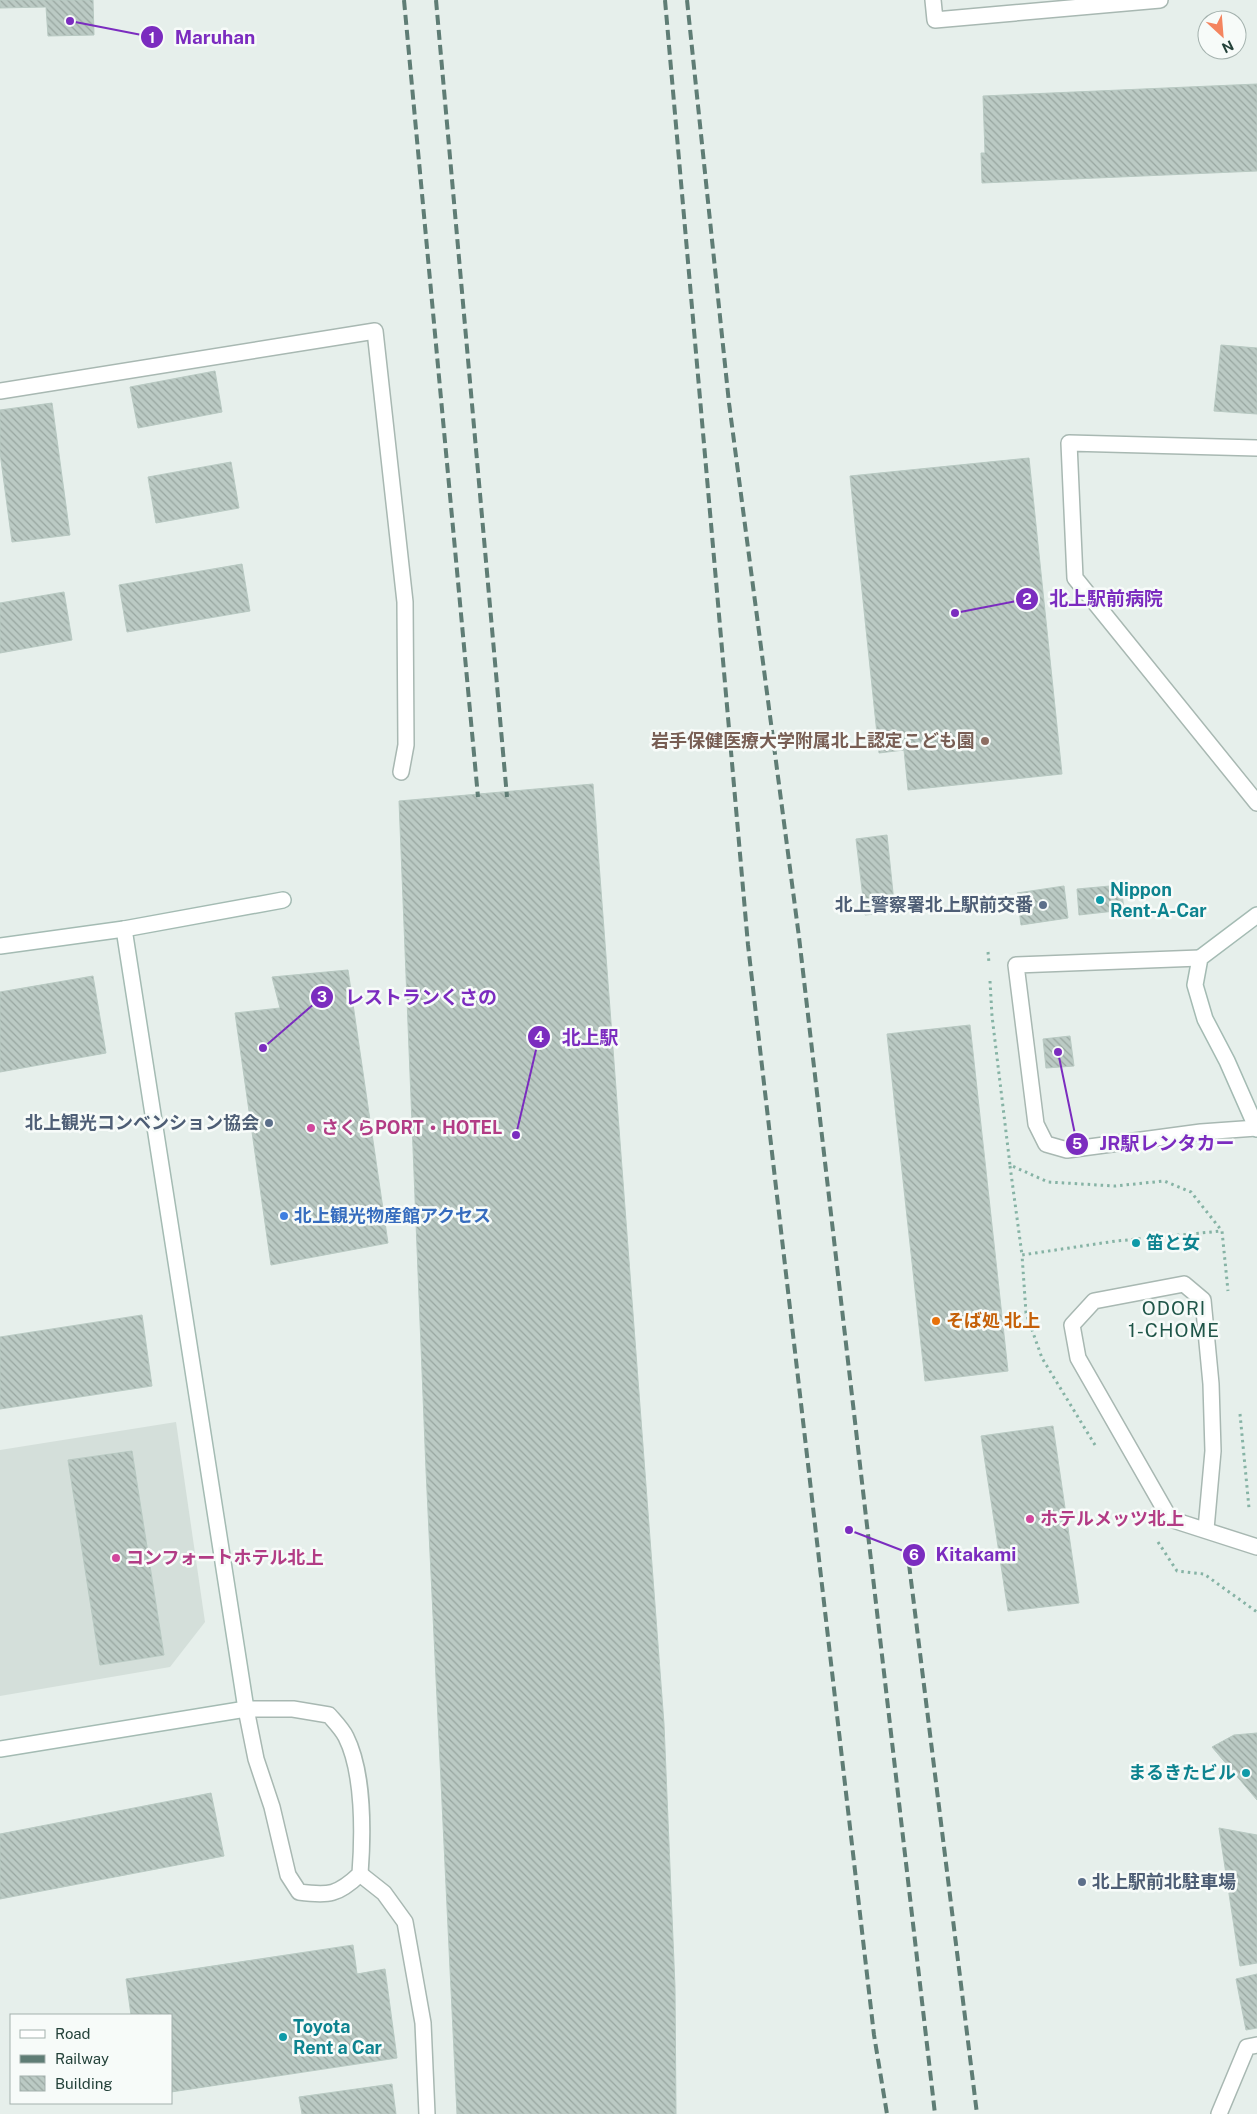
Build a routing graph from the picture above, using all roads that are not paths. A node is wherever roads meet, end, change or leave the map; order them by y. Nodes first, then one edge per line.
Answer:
1 (933, 0) edge
2 (1160, 0) edge
3 (1141, 1) edge
4 (0, 391) edge
5 (1257, 448) edge
6 (401, 772) dead end
7 (1257, 803) edge
8 (283, 900) dead end
9 (1257, 915) edge
10 (124, 929) junction
11 (0, 946) edge
12 (1200, 958) junction
13 (1257, 1129) edge
14 (1206, 1529) junction
15 (1257, 1547) edge
16 (246, 1708) junction
17 (0, 1749) edge
18 (360, 1874) junction
19 (1257, 2045) edge
20 (427, 2114) edge
21 (1219, 2114) edge

1 - 3 street
2 - 3 street
4 - 6 street
5 - 7 street
8 - 10 street
9 - 12 street
10 - 11 street
10 - 16 street
12 - 13 street
12 - 13 street
14 - 14 street
14 - 15 street
16 - 17 street
16 - 18 street
16 - 18 street
18 - 20 street
19 - 21 street

